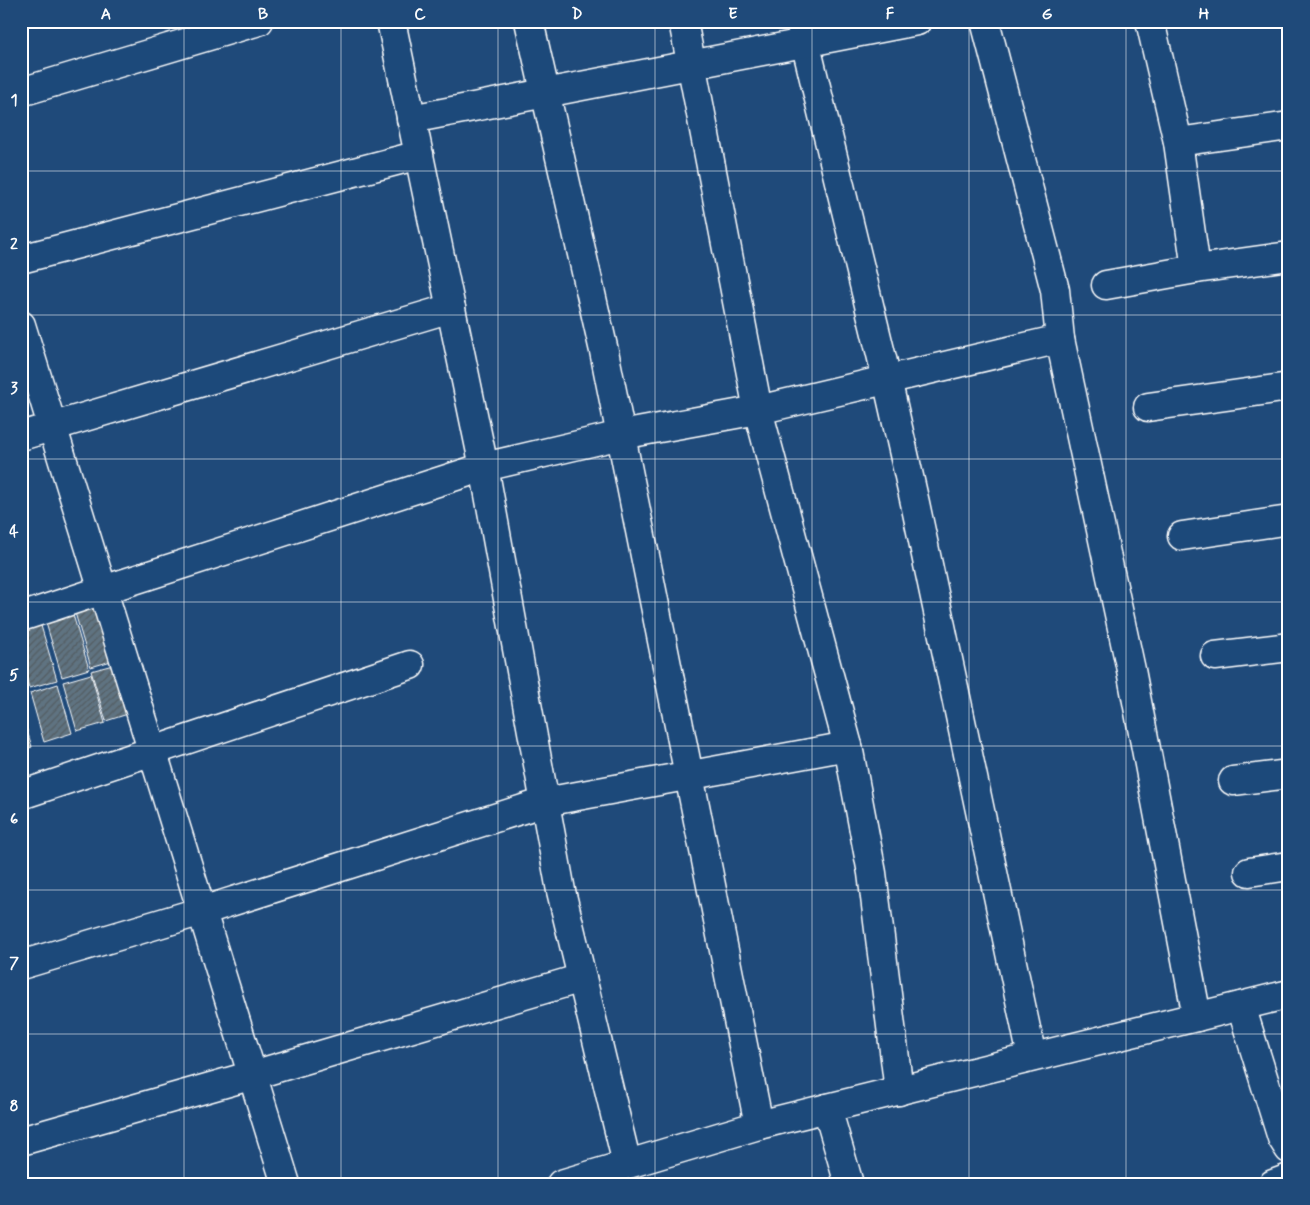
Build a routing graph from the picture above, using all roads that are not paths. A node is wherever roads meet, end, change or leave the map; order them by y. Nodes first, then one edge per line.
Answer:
1 (259, 21) edge
2 (391, 21) edge
3 (529, 21) edge
4 (683, 21) edge
5 (918, 21) edge
6 (985, 21) edge
7 (1150, 21) edge
8 (802, 32) edge
9 (691, 65) junction
10 (21, 92) edge
11 (545, 93) junction
12 (411, 119) junction
13 (1289, 126) edge
14 (1178, 142) junction
15 (419, 155) junction
16 (1289, 256) edge
17 (21, 259) edge
18 (1196, 269) junction
19 (1106, 285) dead end
20 (451, 308) junction
21 (21, 324) edge
22 (1060, 340) junction
23 (887, 379) junction
24 (1289, 387) edge
25 (1148, 407) dead end
26 (758, 410) junction
27 (53, 427) junction
28 (621, 435) junction
29 (21, 436) edge
30 (484, 467) junction
31 (1289, 520) edge
32 (1182, 536) dead end
33 (103, 590) junction
34 (21, 617) edge
35 (1289, 646) edge
36 (1215, 656) dead end
37 (410, 665) dead end
38 (848, 746) junction
39 (153, 750) junction
40 (1289, 774) edge
41 (689, 776) junction
42 (1234, 781) dead end
43 (21, 795) edge
44 (545, 802) junction
45 (1289, 866) edge
46 (1249, 872) dead end
47 (202, 910) junction
48 (21, 965) edge
49 (582, 978) junction
50 (1289, 994) edge
51 (1241, 1006) junction
52 (1197, 1017) junction
53 (1032, 1057) junction
54 (252, 1075) junction
55 (899, 1091) junction
56 (828, 1108) junction
57 (759, 1125) junction
58 (21, 1141) edge
59 (1289, 1149) edge
60 (627, 1164) junction
61 (1289, 1178) edge
62 (577, 1182) edge
63 (286, 1184) edge
64 (849, 1184) edge
65 (1273, 1184) edge

1 - 10 street
2 - 12 street
3 - 11 street
4 - 9 street
5 - 8 street
6 - 22 street
7 - 14 street
8 - 9 street
8 - 23 street
9 - 11 street
9 - 26 street
11 - 12 street
11 - 28 street
12 - 15 street
13 - 14 street
14 - 18 street
15 - 17 street
15 - 20 street
16 - 18 street
18 - 19 street
20 - 27 street
20 - 30 street
21 - 27 street
22 - 23 street
22 - 52 street
23 - 26 street
23 - 53 street
24 - 25 street
26 - 28 street
26 - 38 street
27 - 29 street
27 - 33 street
28 - 30 street
28 - 41 street
30 - 33 street
30 - 44 street
31 - 32 street
33 - 34 street
33 - 39 street
35 - 36 street
37 - 39 street
38 - 41 street
38 - 55 street
39 - 43 street
39 - 47 street
40 - 42 street
41 - 44 street
41 - 57 street
44 - 47 street
44 - 49 street
45 - 46 street
47 - 48 street
47 - 54 street
49 - 54 street
49 - 60 street
50 - 51 street
51 - 52 street
51 - 59 street
52 - 53 street
53 - 55 street
54 - 58 street
54 - 63 street
55 - 56 street
56 - 57 street
56 - 64 street
57 - 60 street
60 - 62 street
61 - 65 street

